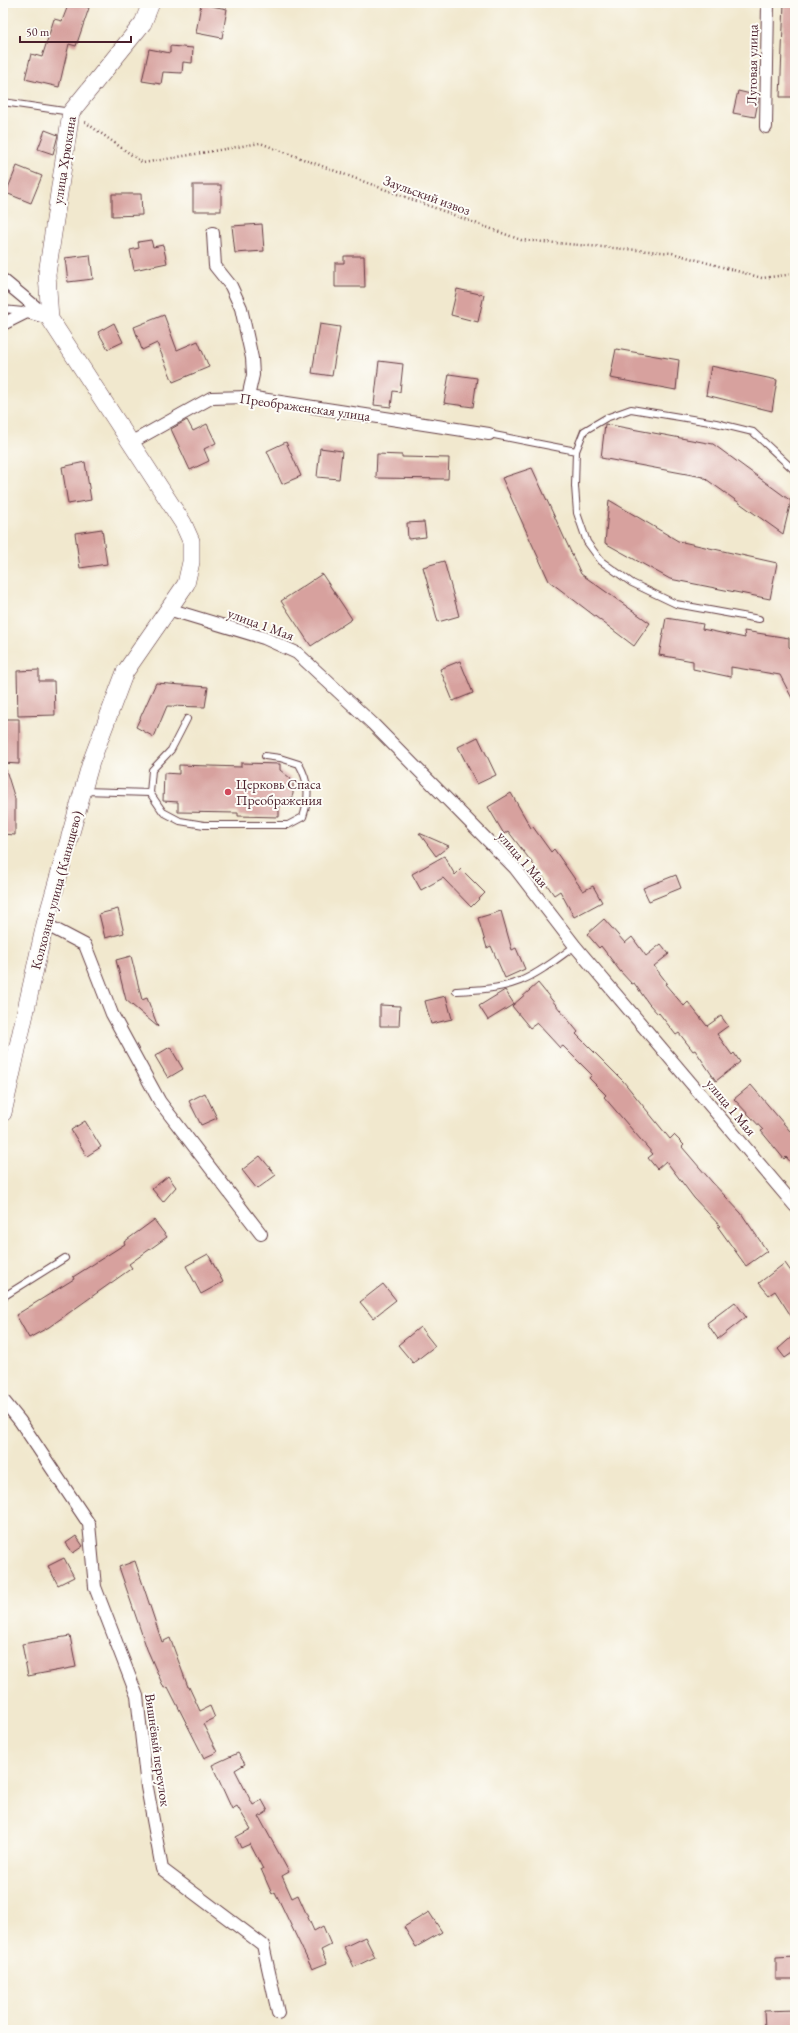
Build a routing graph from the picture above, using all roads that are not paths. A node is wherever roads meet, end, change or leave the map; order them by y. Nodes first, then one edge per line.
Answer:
1 (151, 3) edge
2 (768, 3) edge
3 (3, 102) edge
4 (71, 112) junction
5 (766, 127) dead end
6 (213, 233) dead end
7 (3, 280) edge
8 (3, 308) edge
9 (27, 312) junction
10 (50, 319) junction
11 (3, 324) edge
12 (248, 397) junction
13 (489, 434) joint
14 (132, 442) junction
15 (576, 451) junction
16 (795, 470) edge
17 (168, 609) junction
18 (760, 619) dead end
19 (187, 719) dead end
20 (265, 756) dead end
21 (83, 790) junction
22 (150, 793) junction
23 (46, 924) junction
24 (575, 946) junction
25 (456, 992) dead end
26 (3, 1113) edge
27 (795, 1206) edge
28 (261, 1234) dead end
29 (65, 1258) dead end
30 (3, 1297) edge
31 (3, 1400) edge
32 (278, 2013) dead end

1 - 4 street, улица Хрюкина
2 - 5 street, Луговая улица
3 - 4 lane
4 - 10 street, улица Хрюкина
6 - 12 street
7 - 10 street
8 - 9 lane
9 - 10 street
9 - 11 street
10 - 14 street
12 - 13 street, Преображенская улица
12 - 14 street, Преображенская улица
13 - 15 lane
14 - 17 street
15 - 16 lane
15 - 18 lane
17 - 21 street, Колхозная улица (Канищево)
17 - 24 street, улица 1 Мая
19 - 22 lane
20 - 22 lane
21 - 22 lane
21 - 23 street, Колхозная улица (Канищево)
23 - 26 street, Колхозная улица (Канищево)
23 - 28 street
24 - 25 lane
24 - 27 street, улица 1 Мая
29 - 30 lane
31 - 32 street, Вишнёвый переулок

